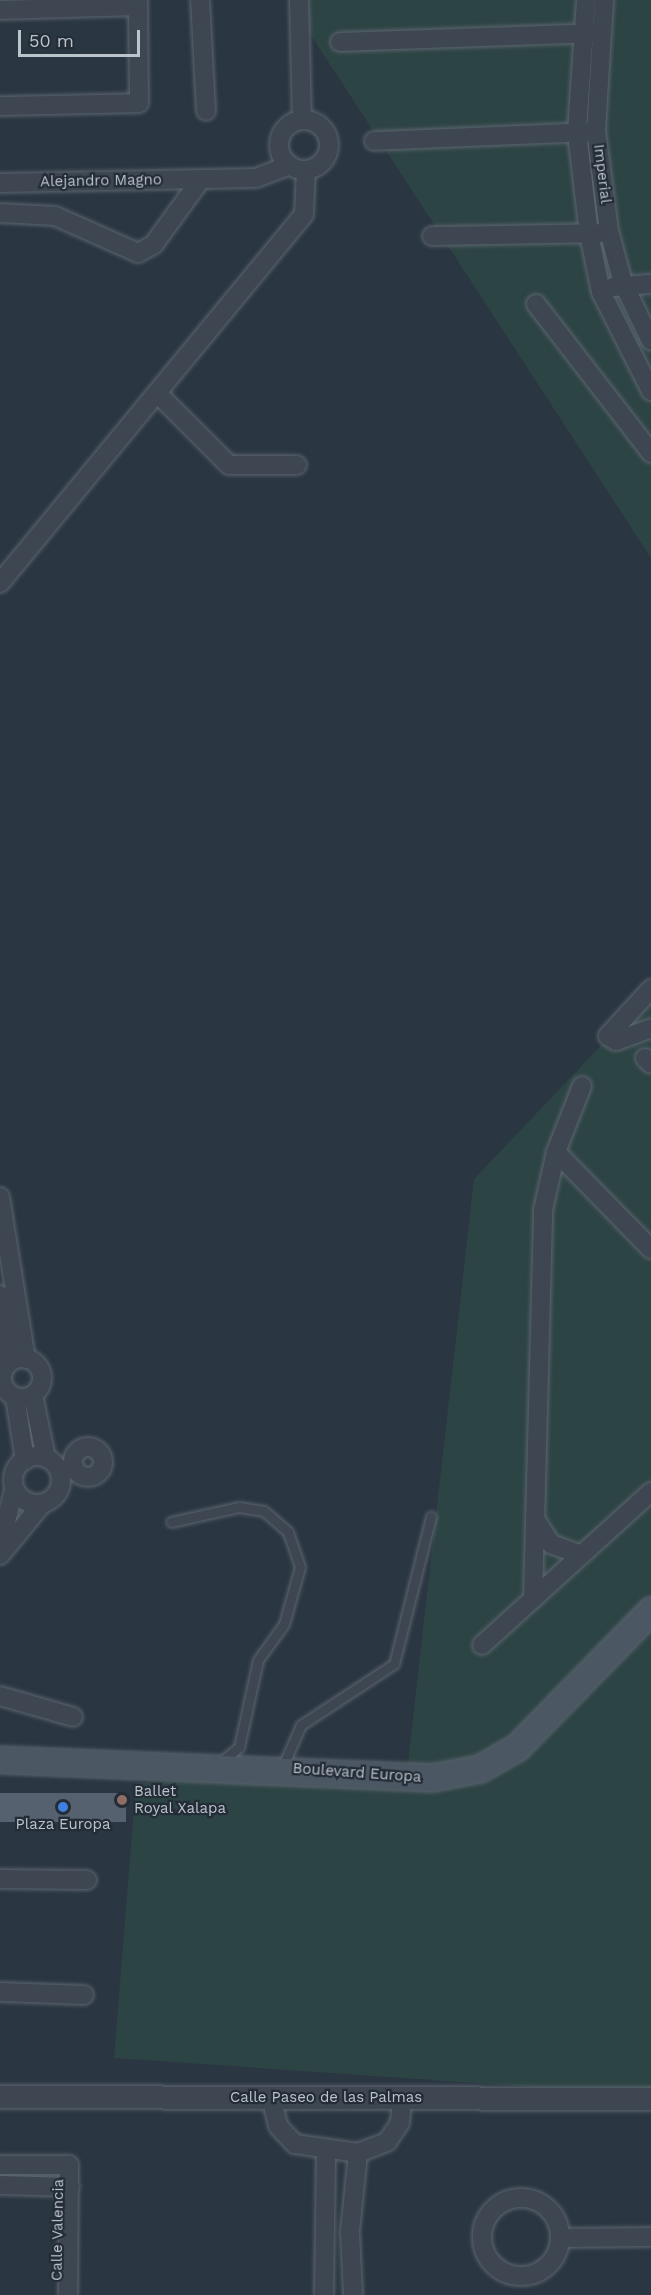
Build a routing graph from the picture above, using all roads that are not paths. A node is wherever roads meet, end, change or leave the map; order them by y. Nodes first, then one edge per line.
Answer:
1 (200, 0) edge
2 (299, 0) edge
3 (586, 0) edge
4 (604, 0) edge
5 (138, 3) edge
6 (0, 10) edge
7 (595, 33) junction
8 (340, 42) dead end
9 (0, 106) edge
10 (206, 111) dead end
11 (302, 120) junction
12 (596, 131) junction
13 (577, 132) junction
14 (374, 141) dead end
15 (298, 168) junction
16 (201, 179) junction
17 (0, 183) edge
18 (0, 213) edge
19 (609, 231) junction
20 (589, 234) junction
21 (432, 236) dead end
22 (623, 283) junction
23 (651, 284) edge
24 (601, 292) junction
25 (536, 304) dead end
26 (651, 341) edge
27 (651, 391) edge
28 (157, 393) junction
29 (651, 453) edge
30 (297, 465) dead end
31 (0, 583) edge
32 (651, 989) edge
33 (651, 1028) edge
34 (582, 1086) dead end
35 (556, 1152) junction
36 (0, 1197) edge
37 (5, 1247) edge
38 (651, 1249) edge
39 (0, 1295) edge
40 (18, 1361) junction
41 (24, 1396) junction
42 (25, 1460) junction
43 (59, 1463) junction
44 (14, 1490) junction
45 (651, 1492) edge
46 (42, 1504) junction
47 (431, 1517) dead end
48 (534, 1518) junction
49 (171, 1522) dead end
50 (0, 1545) edge
51 (0, 1555) edge
52 (581, 1555) junction
53 (533, 1599) junction
54 (651, 1611) edge
55 (482, 1645) dead end
56 (0, 1696) edge
57 (73, 1717) dead end
58 (0, 1760) edge
59 (218, 1765) junction
60 (282, 1769) junction
61 (0, 1878) edge
62 (87, 1880) dead end
63 (0, 1992) edge
64 (84, 1995) dead end
65 (0, 2097) edge
66 (272, 2097) junction
67 (402, 2098) junction
68 (651, 2099) edge
69 (326, 2152) junction
70 (358, 2152) junction
71 (0, 2165) edge
72 (0, 2185) edge
73 (64, 2187) junction
74 (326, 2230) junction
75 (350, 2230) junction
76 (651, 2237) edge
77 (560, 2238) junction
78 (57, 2295) edge
79 (68, 2295) edge
80 (324, 2295) edge
81 (353, 2295) edge

1 - 10 street
2 - 11 street
3 - 7 street
4 - 7 street, Imperial
5 - 6 street
5 - 9 street
7 - 8 street
7 - 12 street, Imperial
7 - 13 street
11 - 15 street
11 - 15 street
12 - 13 street
12 - 19 street, Imperial
13 - 14 street
13 - 20 street
15 - 16 street, Alejandro Magno
15 - 28 street
16 - 17 street, Alejandro Magno
16 - 18 street, Alejandro Magno
19 - 20 street
19 - 22 street, Imperial
20 - 21 street
20 - 24 street
22 - 23 street
22 - 24 street
22 - 26 street, Imperial
24 - 27 street
25 - 29 street
28 - 30 street
28 - 31 street
32 - 33 street
34 - 35 street
35 - 38 street
35 - 48 street
36 - 37 street
37 - 40 street
39 - 40 street
40 - 41 street
40 - 41 street
41 - 42 street
41 - 43 street
42 - 43 street
42 - 44 street
43 - 46 street
44 - 46 street
44 - 50 street
45 - 52 street
46 - 51 street
47 - 60 lane
48 - 52 street
48 - 53 street
49 - 59 lane
52 - 53 street
53 - 55 street
54 - 60 main road, Boulevard Europa
56 - 57 street
58 - 59 main road, Boulevard Europa
59 - 60 main road, Boulevard Europa
61 - 62 street
63 - 64 street
65 - 66 street, Calle Paseo de las Palmas
66 - 67 street, Calle Paseo de las Palmas
66 - 69 street
67 - 68 street, Calle Paseo de las Palmas
67 - 70 street
69 - 70 street
69 - 74 street
70 - 75 street
71 - 73 street, Calle Valencia
72 - 73 street
73 - 78 street, Calle Valencia
73 - 79 street, Calle Valencia
74 - 75 street
74 - 80 street
75 - 81 street
76 - 77 street
77 - 77 street

